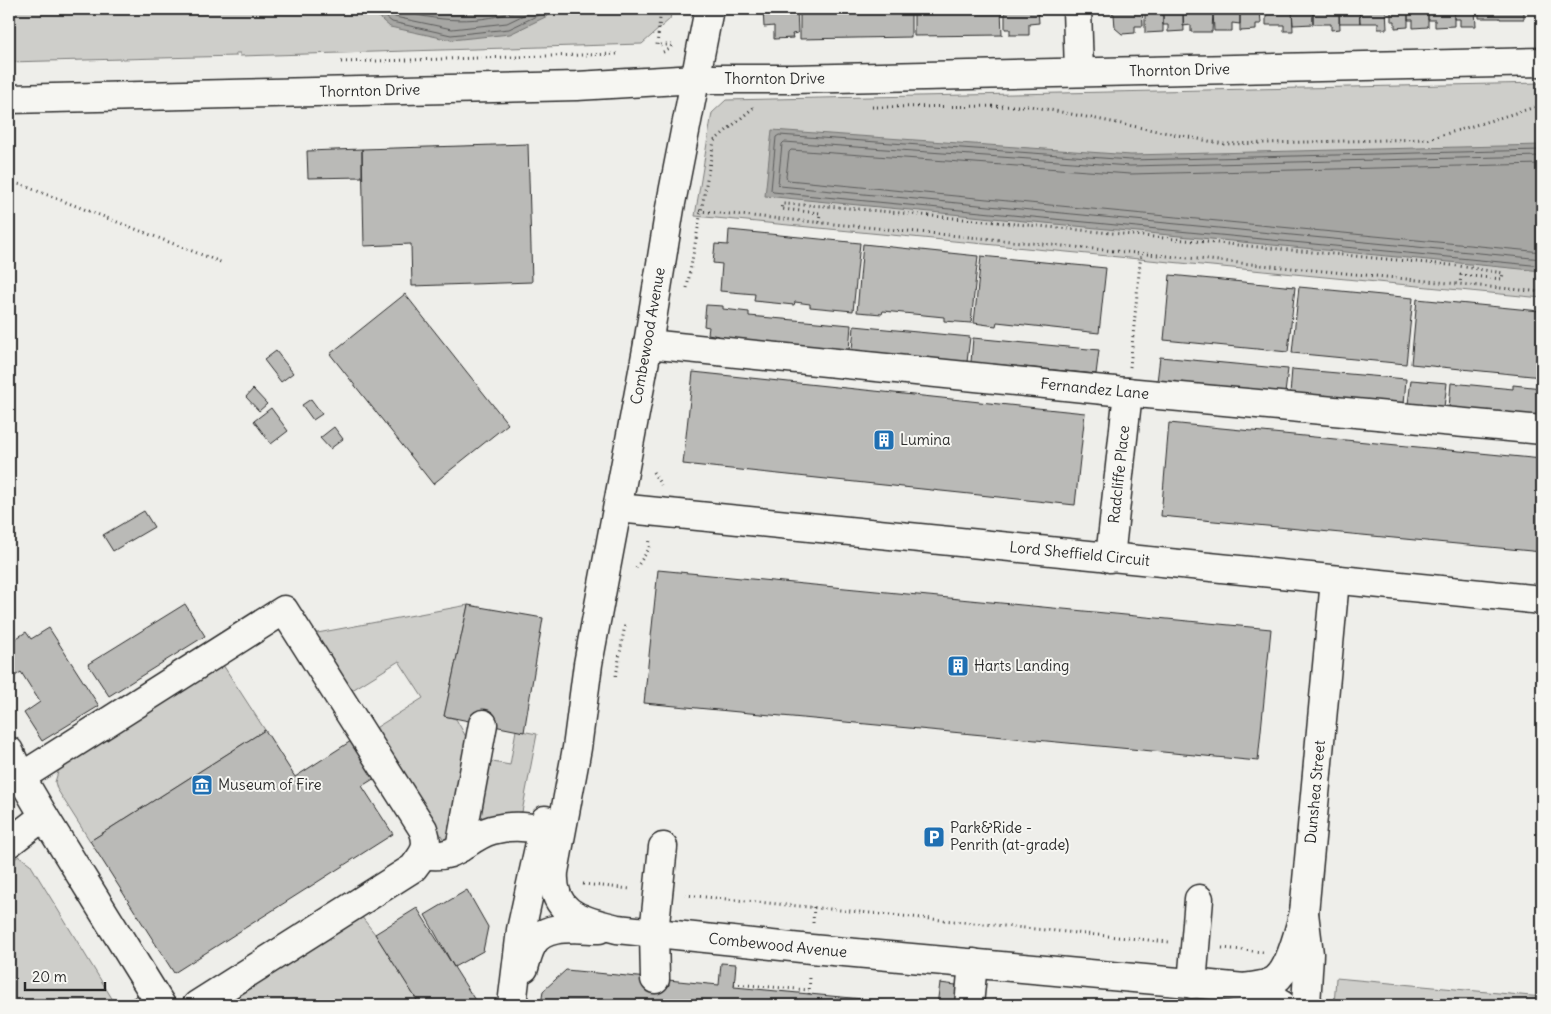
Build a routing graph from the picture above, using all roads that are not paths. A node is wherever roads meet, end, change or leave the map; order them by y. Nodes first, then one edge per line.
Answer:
1 (709, 9) edge
2 (1077, 9) edge
3 (1542, 62) edge
4 (1079, 72) junction
5 (696, 79) junction
6 (9, 99) edge
7 (648, 344) junction
8 (1128, 392) junction
9 (1542, 430) edge
10 (618, 508) junction
11 (1110, 558) junction
12 (1335, 580) junction
13 (1542, 600) edge
14 (588, 664) junction
15 (483, 724) dead end
16 (9, 751) edge
17 (21, 777) junction
18 (44, 816) junction
19 (543, 830) junction
20 (9, 843) edge
21 (663, 847) dead end
22 (460, 848) junction
23 (424, 854) junction
24 (1199, 899) dead end
25 (1304, 913) junction
26 (617, 929) junction
27 (654, 933) junction
28 (973, 963) junction
29 (655, 979) dead end
30 (1192, 984) junction
31 (1245, 988) junction
32 (513, 1000) edge
33 (161, 1005) edge
34 (197, 1005) edge
35 (969, 1005) edge
36 (1282, 1005) edge
37 (1306, 1005) edge

1 - 5 street, Combewood Avenue
2 - 4 street
3 - 4 street, Thornton Drive
4 - 5 street, Thornton Drive
5 - 6 street, Thornton Drive
5 - 7 street, Combewood Avenue
7 - 8 street, Fernandez Lane
7 - 10 street, Combewood Avenue
8 - 9 street, Fernandez Lane
8 - 11 street, Radcliffe Place
10 - 11 street, Lord Sheffield Circuit
10 - 14 street, Combewood Avenue
11 - 12 street, Lord Sheffield Circuit
12 - 13 street, Lord Sheffield Circuit
12 - 25 street, Dunshea Street
14 - 19 street, Combewood Avenue
14 - 26 street, Combewood Avenue
15 - 22 street
16 - 17 street
17 - 18 street
17 - 23 street
18 - 20 street
18 - 33 street
19 - 22 street
19 - 32 street, Combewood Avenue
21 - 27 street
22 - 23 street
23 - 34 street
24 - 30 street
25 - 31 street, Combewood Avenue
25 - 37 street, Dunshea Street
26 - 27 street, Combewood Avenue
26 - 32 street
27 - 28 street, Combewood Avenue
27 - 29 street
28 - 30 street, Combewood Avenue
28 - 35 street
30 - 31 street, Combewood Avenue
31 - 36 street, Combewood Avenue

